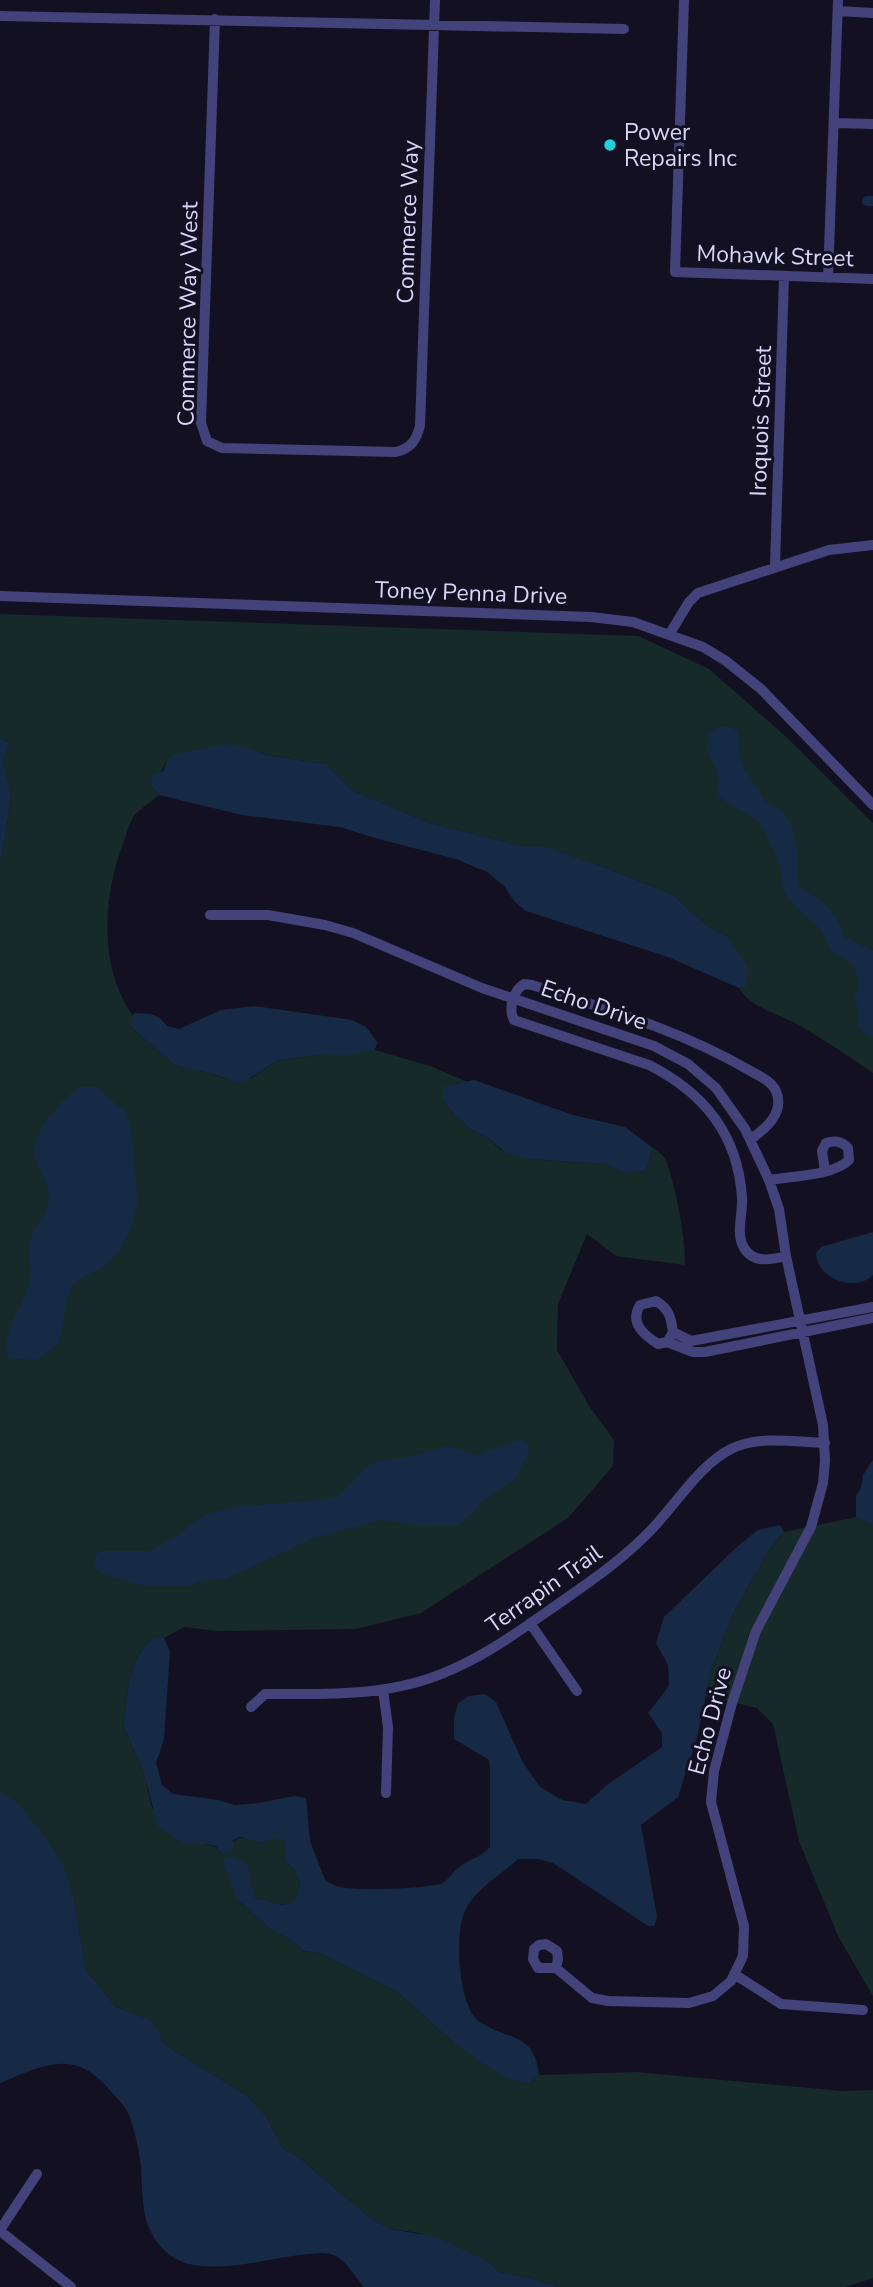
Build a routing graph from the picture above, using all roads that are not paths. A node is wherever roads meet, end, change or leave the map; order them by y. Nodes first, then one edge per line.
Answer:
1 (435, 0) edge
2 (684, 0) edge
3 (838, 0) edge
4 (838, 11) junction
5 (873, 13) edge
6 (0, 16) edge
7 (215, 19) junction
8 (434, 24) junction
9 (624, 29) dead end
10 (834, 123) junction
11 (873, 124) edge
12 (784, 276) junction
13 (828, 278) junction
14 (873, 279) edge
15 (413, 444) joint
16 (873, 545) edge
17 (775, 566) junction
18 (0, 596) edge
19 (669, 635) junction
20 (873, 805) edge
21 (209, 915) dead end
22 (514, 998) junction
23 (751, 1139) junction
24 (825, 1171) dead end
25 (769, 1180) junction
26 (786, 1256) junction
27 (873, 1307) edge
28 (873, 1318) edge
29 (802, 1322) junction
30 (673, 1332) junction
31 (804, 1333) junction
32 (667, 1342) junction
33 (825, 1443) junction
34 (530, 1623) junction
35 (383, 1690) junction
36 (577, 1692) dead end
37 (251, 1707) dead end
38 (386, 1793) dead end
39 (556, 1968) dead end
40 (734, 1974) junction
41 (863, 2010) dead end
42 (37, 2174) dead end
43 (0, 2230) edge
44 (71, 2287) edge

1 - 8 street, Commerce Way
2 - 12 street, Mohawk Street
3 - 4 street
4 - 5 street
4 - 10 street
6 - 7 street
7 - 8 street
7 - 15 street, Commerce Way West
8 - 9 street
8 - 15 street, Commerce Way
10 - 11 street
10 - 13 street
12 - 13 street, Mohawk Street
12 - 17 street, Iroquois Street
13 - 14 street, Mohawk Street
16 - 17 street
17 - 19 street
18 - 19 street, Toney Penna Drive
19 - 20 street, Toney Penna Drive
21 - 22 street, Echo Drive
22 - 23 street, Echo Drive
22 - 23 street
22 - 26 street
23 - 25 street, Echo Drive
24 - 25 street
25 - 26 street, Echo Drive
26 - 29 street, Echo Drive
27 - 29 street
28 - 31 street
29 - 30 street
29 - 31 street, Echo Drive
30 - 32 street
30 - 32 street
31 - 32 street
31 - 33 street, Echo Drive
33 - 34 street, Terrapin Trail
33 - 40 street, Echo Drive
34 - 35 street, Terrapin Trail
34 - 36 street
35 - 37 street, Terrapin Trail
35 - 38 street
39 - 40 street
40 - 41 street
42 - 43 street
43 - 44 street

